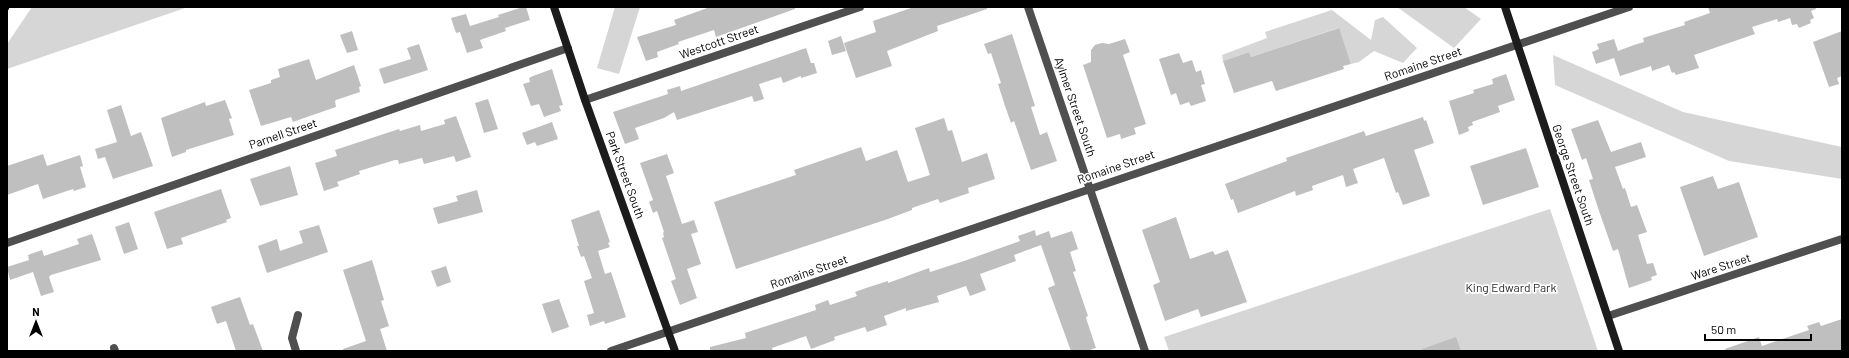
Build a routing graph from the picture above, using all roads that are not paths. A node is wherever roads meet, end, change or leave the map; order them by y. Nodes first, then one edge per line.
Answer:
1 (554, 7) edge
2 (860, 7) edge
3 (1028, 7) edge
4 (1505, 7) edge
5 (1629, 7) edge
6 (1517, 44) junction
7 (568, 48) junction
8 (585, 100) junction
9 (1090, 188) junction
10 (1842, 239) edge
11 (7, 243) edge
12 (298, 315) dead end
13 (1608, 316) junction
14 (669, 331) junction
15 (296, 351) edge
16 (611, 351) edge
17 (675, 351) edge
18 (1145, 351) edge
19 (1619, 351) edge

1 - 7 main road, Park Street South
2 - 8 street, Westcott Street
3 - 9 street, Aylmer Street South
4 - 6 main road, George Street South
5 - 6 street, Romaine Street
6 - 9 street, Romaine Street
6 - 13 main road, George Street South
7 - 8 main road, Park Street South
7 - 11 street, Parnell Street
8 - 14 main road, Park Street South
9 - 14 street, Romaine Street
9 - 18 street, Aylmer Street South
10 - 13 street, Ware Street
12 - 15 street
13 - 19 main road, George Street South
14 - 16 street, Romaine Street
14 - 17 main road, Park Street South

